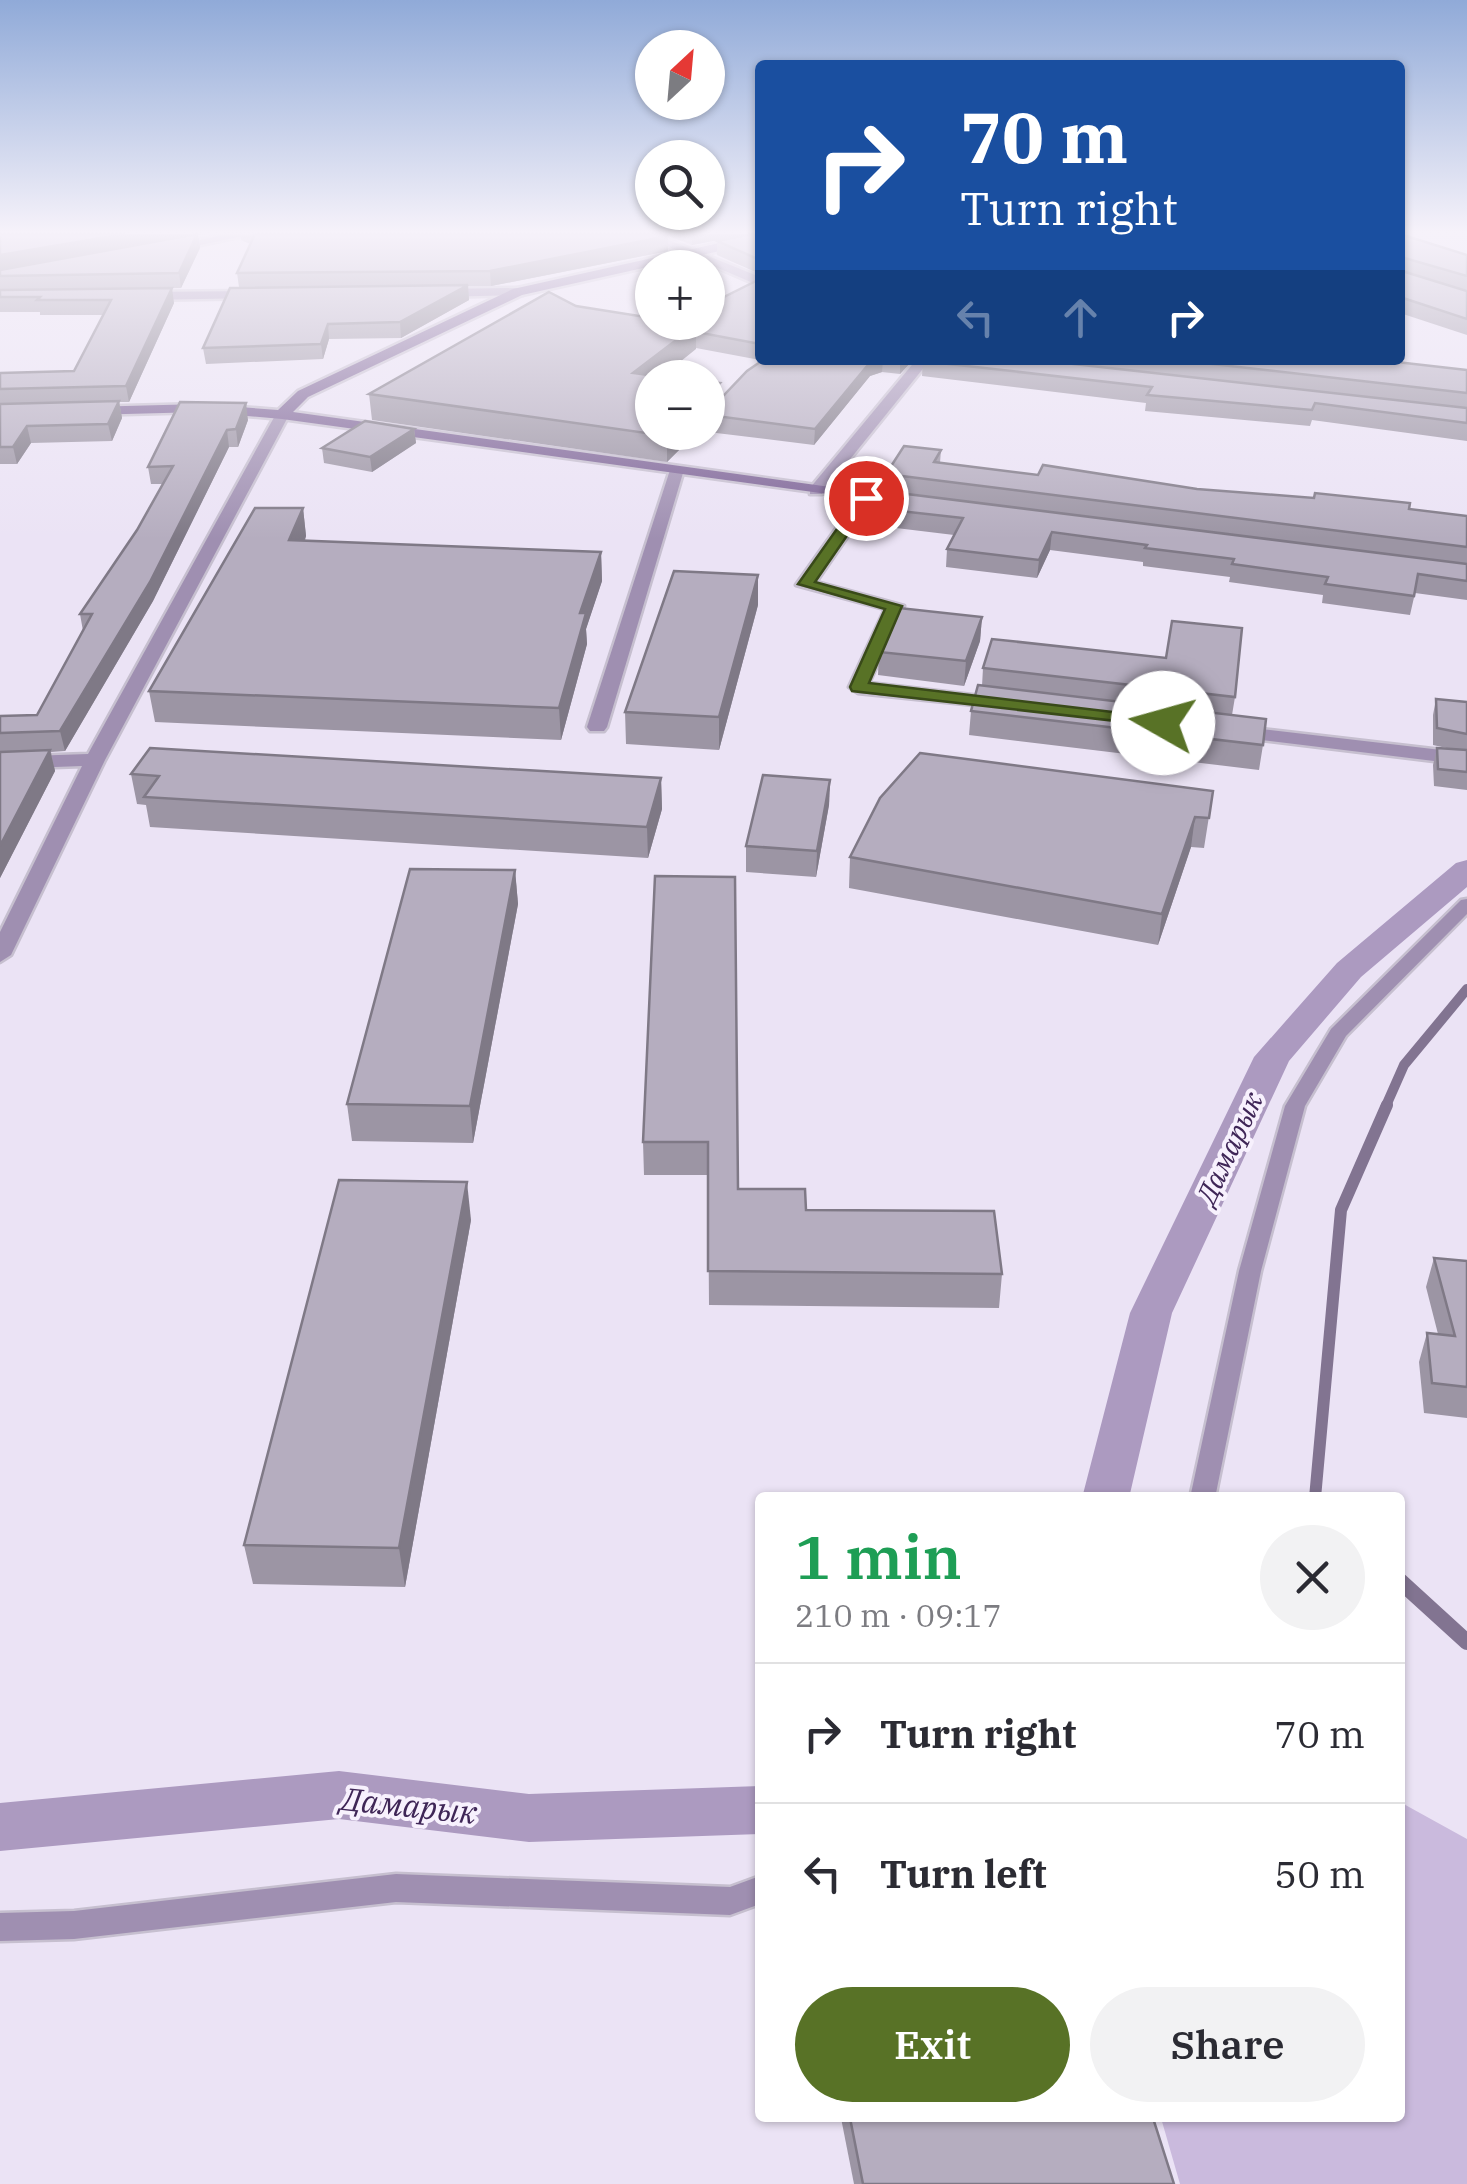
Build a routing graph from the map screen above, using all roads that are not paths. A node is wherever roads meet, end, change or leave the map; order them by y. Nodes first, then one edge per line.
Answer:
1 (425, 336) edge
2 (919, 365) edge
3 (303, 394) junction
4 (202, 408) junction
5 (73, 412) edge
6 (282, 415) junction
7 (675, 473) junction
8 (816, 491) junction
9 (866, 498) junction
10 (924, 505) edge
11 (1035, 708) edge
12 (596, 727) dead end
13 (1212, 729) edge
14 (1467, 759) edge
15 (95, 760) junction
16 (0, 762) edge
17 (1467, 904) edge
18 (0, 955) edge
19 (1203, 1492) edge
20 (755, 1892) edge
21 (0, 1927) edge

1 - 3 main road
2 - 8 street
3 - 4 main road
3 - 6 main road
4 - 5 main road
4 - 6 main road
6 - 7 main road
6 - 15 street
7 - 8 main road
7 - 12 street
8 - 9 main road
9 - 10 main road
9 - 11 street
13 - 14 street
15 - 16 street
15 - 18 street
17 - 19 lane
20 - 21 lane

